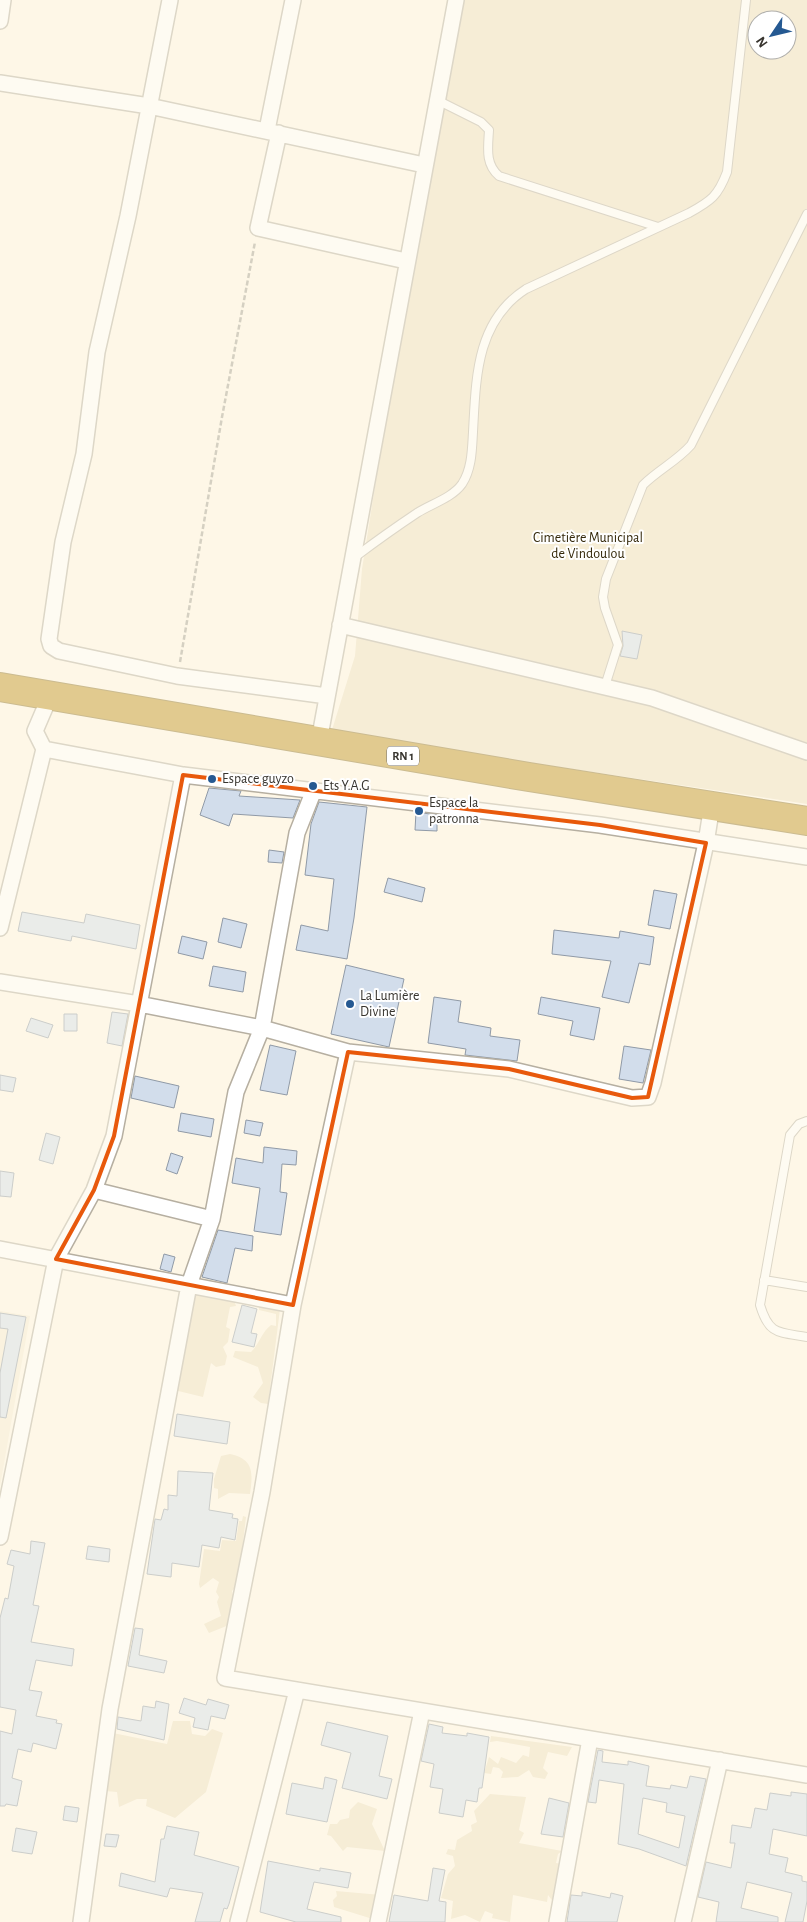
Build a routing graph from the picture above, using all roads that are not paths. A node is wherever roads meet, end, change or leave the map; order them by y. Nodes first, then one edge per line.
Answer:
1 (4, 0) edge
2 (170, 0) edge
3 (293, 0) edge
4 (456, 0) edge
5 (746, 0) edge
6 (0, 21) edge
7 (0, 84) edge
8 (436, 100) junction
9 (149, 106) junction
10 (273, 131) junction
11 (424, 164) junction
12 (807, 214) edge
13 (658, 227) junction
14 (406, 261) junction
15 (352, 559) junction
16 (340, 625) junction
17 (605, 686) junction
18 (0, 687) edge
19 (50, 696) junction
20 (327, 696) junction
21 (319, 741) junction
22 (44, 749) junction
23 (807, 752) edge
24 (183, 775) junction
25 (314, 790) junction
26 (712, 805) junction
27 (807, 821) edge
28 (706, 843) junction
29 (807, 857) edge
30 (0, 928) edge
31 (0, 982) edge
32 (139, 1004) junction
33 (262, 1028) junction
34 (348, 1052) junction
35 (807, 1122) edge
36 (94, 1190) junction
37 (212, 1219) junction
38 (0, 1249) edge
39 (56, 1259) junction
40 (764, 1280) junction
41 (190, 1285) junction
42 (807, 1287) edge
43 (293, 1305) junction
44 (807, 1337) edge
45 (0, 1537) edge
46 (297, 1690) junction
47 (422, 1711) junction
48 (590, 1739) junction
49 (720, 1760) junction
50 (807, 1775) edge
51 (81, 1922) edge
52 (238, 1922) edge
53 (378, 1922) edge
54 (557, 1922) edge
55 (683, 1922) edge

1 - 6 street
2 - 9 street
3 - 10 street
4 - 8 street
5 - 13 lane
7 - 9 street
8 - 11 street
8 - 13 lane
9 - 10 street
9 - 20 street
10 - 11 street
10 - 14 street
11 - 14 street
12 - 17 lane
13 - 15 lane
14 - 15 street
15 - 16 street
16 - 17 street
16 - 20 street
17 - 23 street
18 - 19 highway, RN 1
19 - 21 highway, RN 1
19 - 22 street
20 - 21 street
21 - 26 highway, RN 1
22 - 24 street
22 - 30 street
24 - 25 street
24 - 32 street
25 - 28 street
25 - 33 street
26 - 27 highway, RN 1
26 - 28 street
28 - 29 street
28 - 34 street
31 - 32 street
32 - 33 street
32 - 36 street
33 - 34 street
33 - 37 street
34 - 43 street
35 - 40 lane
36 - 37 street
36 - 39 street
37 - 41 street
38 - 39 street
39 - 41 street
39 - 45 street
40 - 42 lane
40 - 44 lane
41 - 43 street
41 - 51 street
43 - 46 street
46 - 47 street
46 - 52 street
47 - 48 street
47 - 53 street
48 - 49 street
48 - 54 street
49 - 50 street
49 - 55 street

